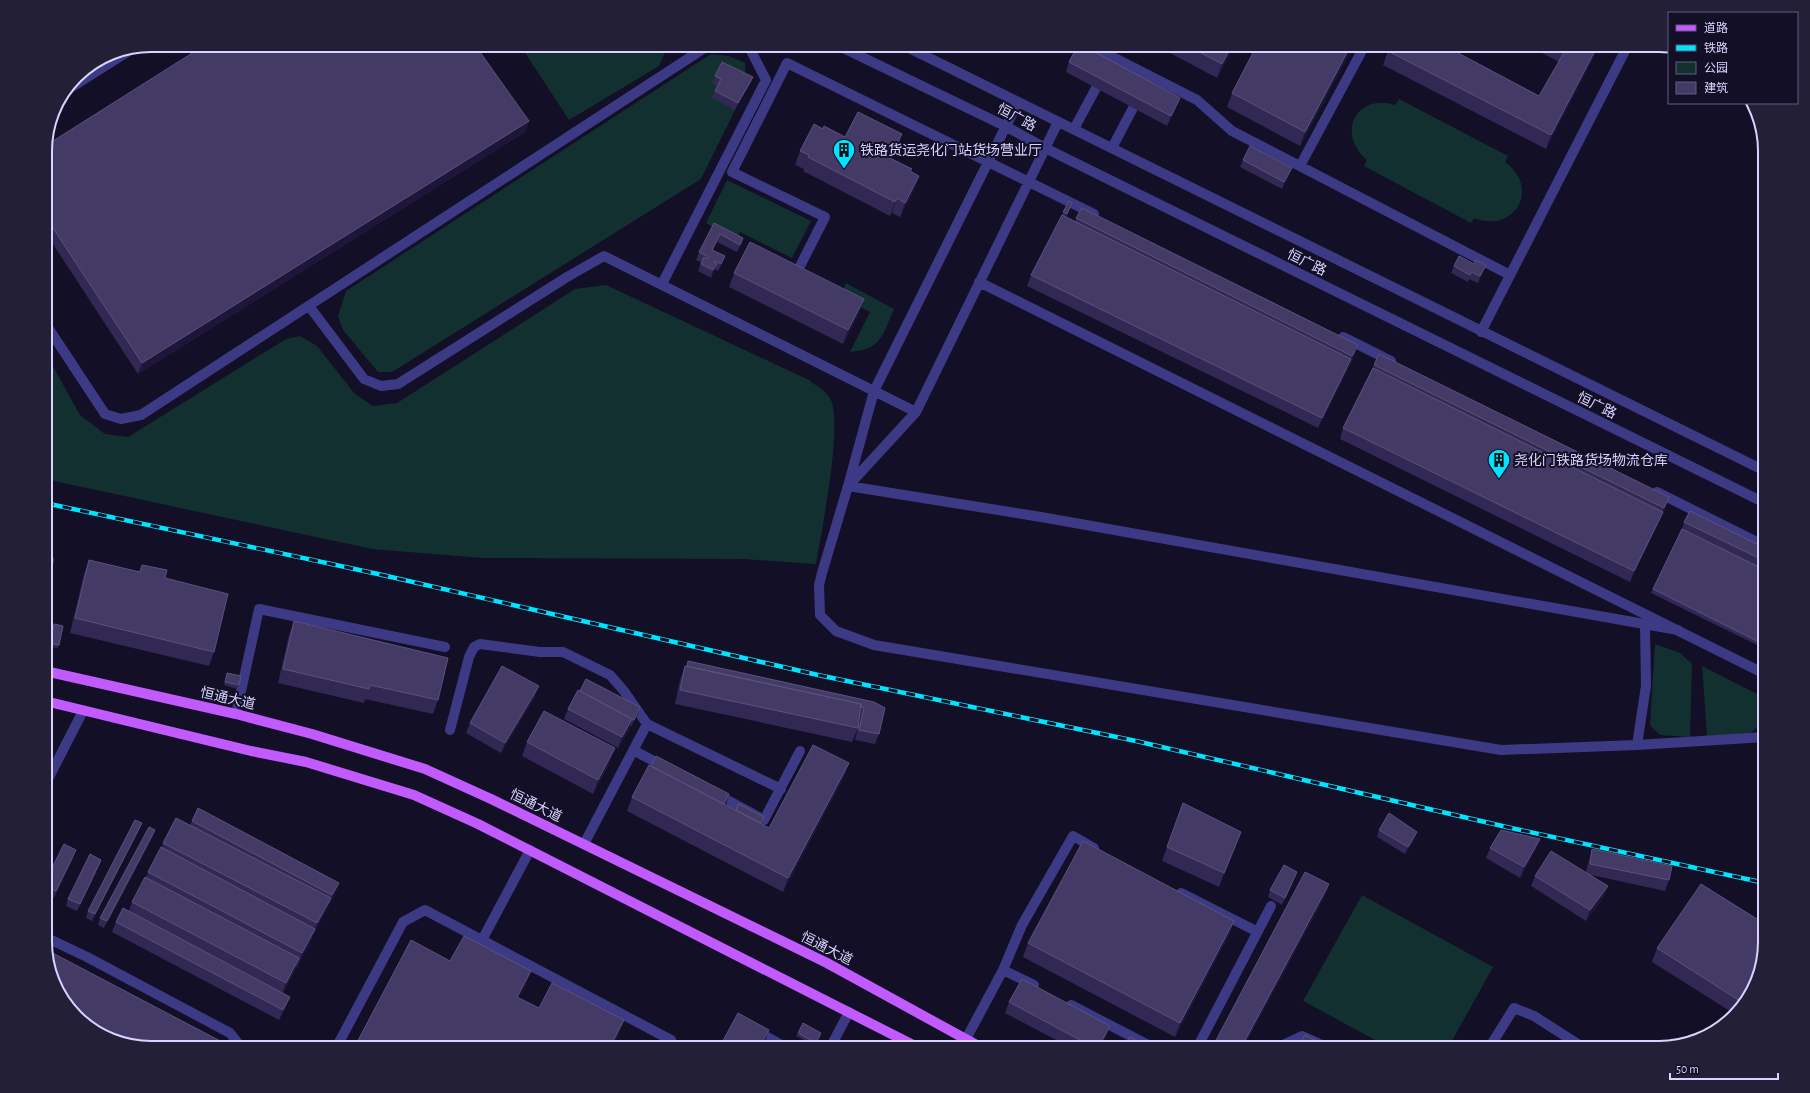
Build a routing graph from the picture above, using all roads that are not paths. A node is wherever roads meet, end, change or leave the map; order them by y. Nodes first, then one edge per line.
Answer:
1 (698, 52) edge
2 (752, 52) edge
3 (852, 52) edge
4 (917, 52) edge
5 (1098, 52) edge
6 (1361, 52) edge
7 (1624, 52) edge
8 (120, 57) edge
9 (81, 81) edge
10 (1096, 88) edge
11 (1018, 102) junction
12 (1133, 108) edge
13 (1058, 122) junction
14 (1007, 127) junction
15 (1074, 129) junction
16 (1045, 148) junction
17 (1112, 148) junction
18 (988, 161) junction
19 (1300, 166) junction
20 (1028, 182) junction
21 (1106, 220) edge
22 (1510, 275) junction
23 (793, 280) edge
24 (979, 282) junction
25 (662, 284) junction
26 (309, 306) junction
27 (1331, 332) edge
28 (1481, 332) junction
29 (52, 334) edge
30 (1402, 367) edge
31 (874, 390) junction
32 (916, 412) junction
33 (1758, 468) edge
34 (848, 486) junction
35 (1651, 489) edge
36 (1758, 500) edge
37 (1758, 542) edge
38 (1645, 624) junction
39 (1678, 630) junction
40 (445, 647) dead end
41 (1758, 670) edge
42 (52, 673) edge
43 (52, 704) edge
44 (84, 711) junction
45 (236, 714) junction
46 (647, 724) junction
47 (450, 730) dead end
48 (1758, 737) edge
49 (1636, 745) junction
50 (633, 750) junction
51 (800, 751) dead end
52 (674, 772) edge
53 (52, 773) edge
54 (781, 789) junction
55 (709, 791) edge
56 (584, 844) junction
57 (530, 850) junction
58 (1101, 851) edge
59 (1171, 888) edge
60 (1271, 906) dead end
61 (1256, 931) junction
62 (52, 940) edge
63 (482, 940) junction
64 (1003, 970) junction
65 (1044, 991) edge
66 (1065, 1002) edge
67 (849, 1012) junction
68 (746, 1026) edge
69 (966, 1039) junction
70 (236, 1041) edge
71 (340, 1041) edge
72 (670, 1041) edge
73 (774, 1041) edge
74 (834, 1041) edge
75 (905, 1041) edge
76 (970, 1041) edge
77 (1140, 1041) edge
78 (1201, 1041) edge
79 (1291, 1041) edge
80 (1313, 1041) edge
81 (1493, 1041) edge
82 (1573, 1041) edge

1 - 26 street
2 - 25 street
3 - 14 street, 恒广路
4 - 11 street, 恒广路
5 - 19 street
6 - 19 street
7 - 22 street
8 - 9 street
10 - 15 street
11 - 13 street, 恒广路
11 - 14 street
12 - 17 street
13 - 15 street, 恒广路
13 - 16 street
14 - 16 street, 恒广路
14 - 18 street
15 - 17 street, 恒广路
16 - 20 street
16 - 36 street, 恒广路
17 - 28 street, 恒广路
18 - 20 street
18 - 23 street
18 - 31 street
19 - 22 street
20 - 21 street
20 - 24 street
22 - 28 street
24 - 32 street
24 - 39 street
25 - 26 street
25 - 31 street
26 - 29 street
27 - 30 street
28 - 33 street, 恒广路
31 - 32 street
31 - 34 street
32 - 34 street
34 - 38 street
34 - 49 street
35 - 37 street
38 - 39 street
38 - 49 street
39 - 41 street
40 - 45 street
42 - 45 main road, 恒通大道
43 - 44 main road
44 - 53 street
44 - 57 main road
45 - 56 main road, 恒通大道
46 - 47 street
46 - 50 street
46 - 54 street
48 - 49 street
50 - 52 street
50 - 56 street
51 - 54 street
54 - 55 street
56 - 69 main road, 恒通大道
57 - 63 street
57 - 67 main road
58 - 64 street
59 - 61 street
60 - 61 street
61 - 78 street
62 - 70 street
63 - 71 street
63 - 72 street
64 - 65 street
64 - 69 street
66 - 77 street
67 - 74 street
67 - 75 main road
68 - 73 street
69 - 76 main road, 恒通大道
79 - 80 street
81 - 82 street

